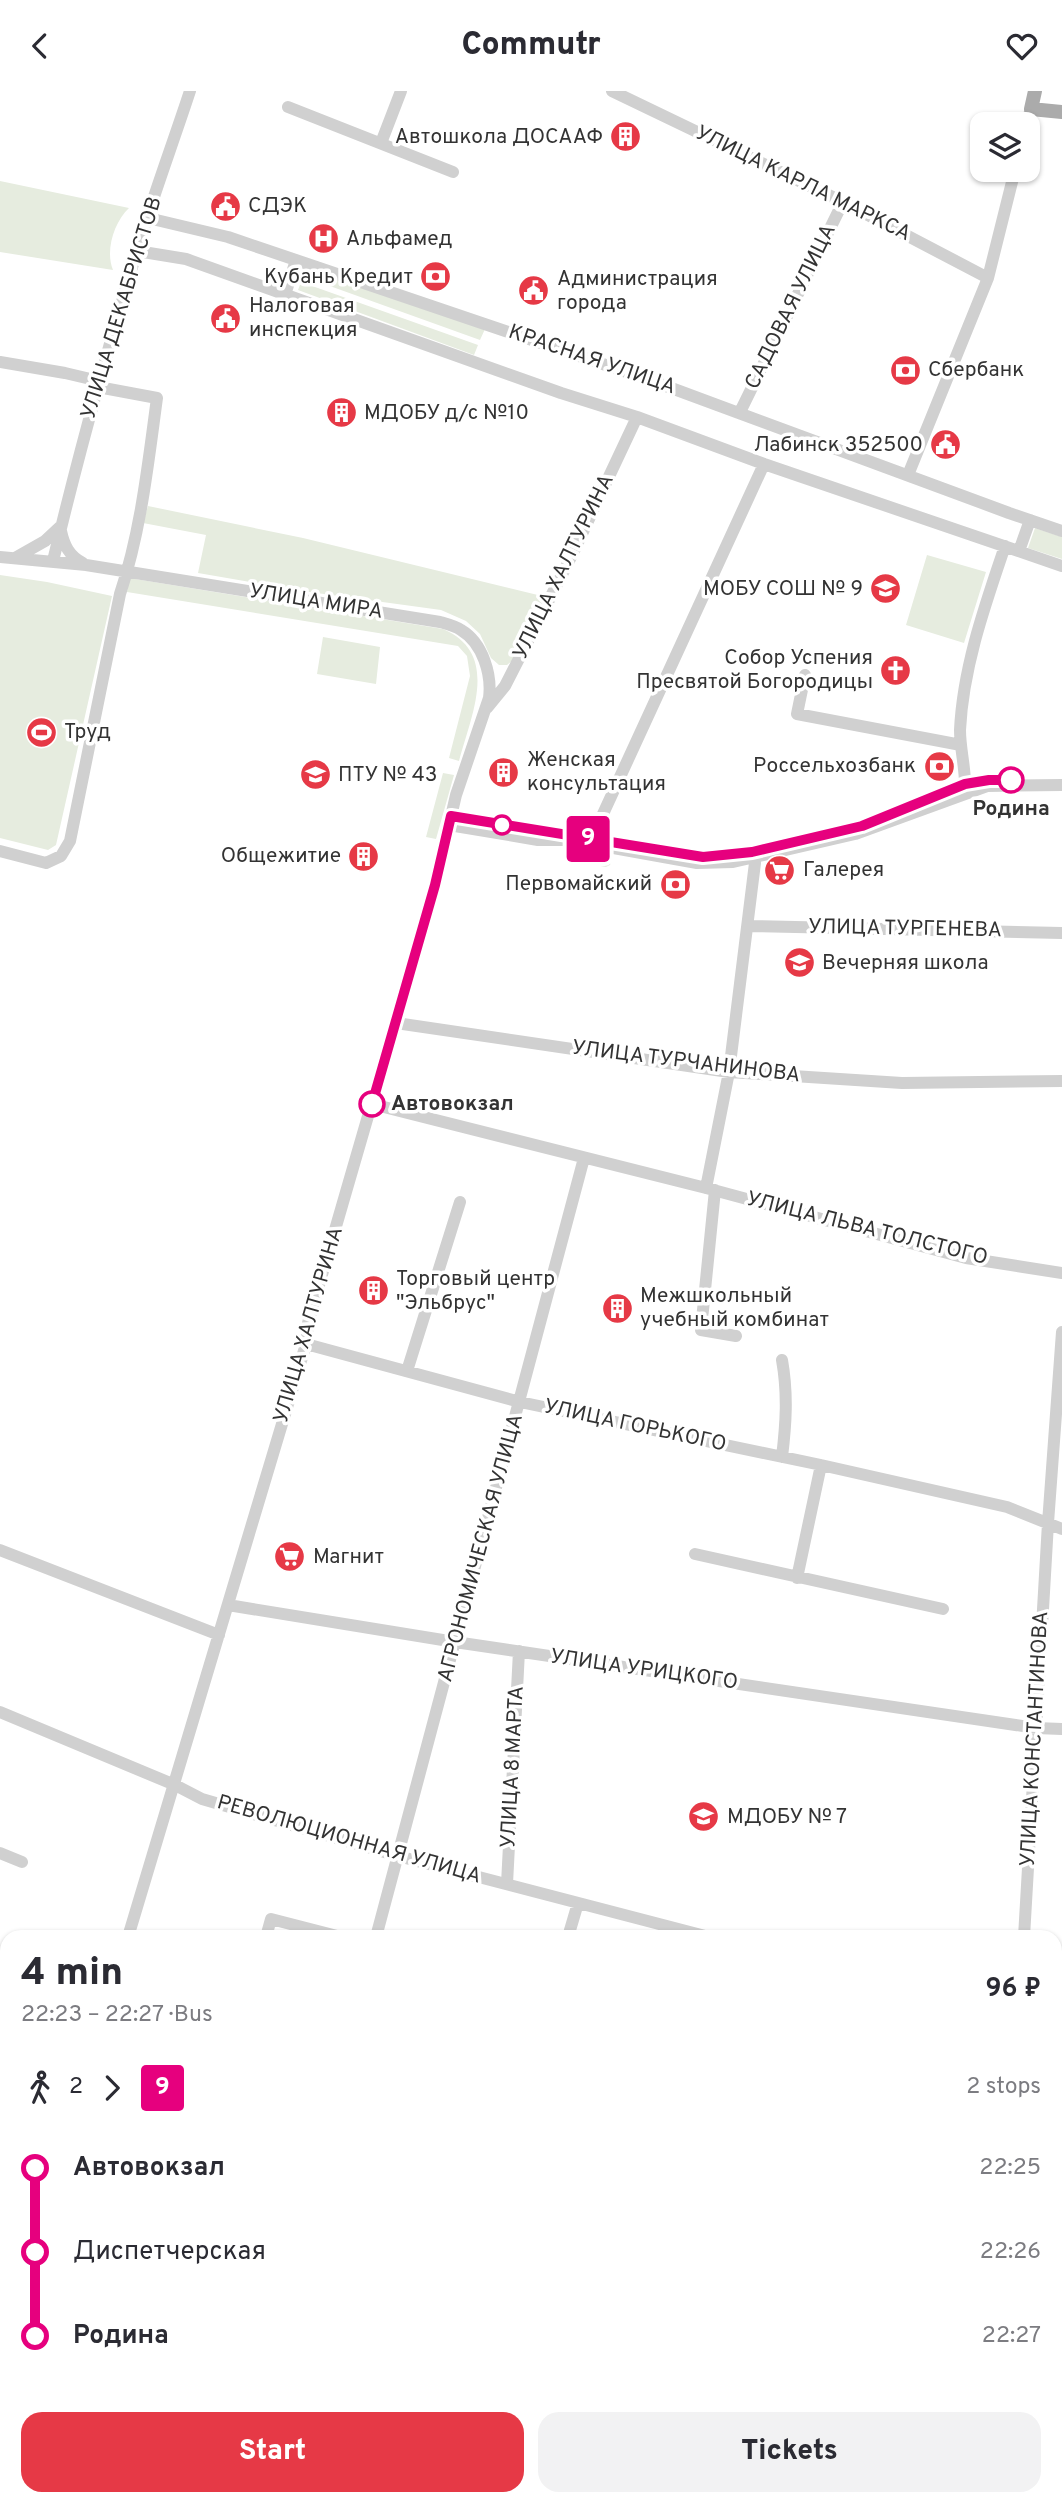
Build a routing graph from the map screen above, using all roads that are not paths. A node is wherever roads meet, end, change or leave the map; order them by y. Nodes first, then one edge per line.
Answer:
1 (190, 91) edge
2 (401, 91) edge
3 (1035, 91) edge
4 (615, 92) edge
5 (288, 107) dead end
6 (1031, 109) junction
7 (1030, 112) edge
8 (1062, 112) edge
9 (381, 143) junction
10 (453, 171) dead end
11 (1012, 182) edge
12 (843, 202) junction
13 (148, 218) junction
14 (137, 251) junction
15 (296, 260) junction
16 (988, 278) junction
17 (285, 295) junction
18 (0, 362) edge
19 (98, 384) junction
20 (740, 412) junction
21 (637, 417) junction
22 (764, 464) junction
23 (908, 475) junction
24 (1030, 520) junction
25 (60, 527) junction
26 (1062, 531) edge
27 (1004, 546) junction
28 (1019, 551) junction
29 (6, 558) edge
30 (53, 561) junction
31 (86, 565) junction
32 (1062, 566) edge
33 (127, 573) junction
34 (486, 664) joint
35 (806, 675) dead end
36 (484, 712) junction
37 (961, 745) junction
38 (1062, 779) edge
39 (965, 784) junction
40 (1062, 785) edge
41 (450, 820) junction
42 (591, 840) junction
43 (0, 851) edge
44 (753, 855) junction
45 (748, 926) junction
46 (1062, 933) edge
47 (396, 1023) junction
48 (729, 1072) junction
49 (1062, 1081) edge
50 (372, 1104) junction
51 (584, 1157) junction
52 (710, 1189) junction
53 (460, 1202) dead end
54 (1062, 1273) edge
55 (1062, 1332) edge
56 (736, 1336) dead end
57 (306, 1344) junction
58 (782, 1360) dead end
59 (407, 1371) junction
60 (520, 1402) junction
61 (782, 1457) junction
62 (821, 1465) junction
63 (1048, 1523) junction
64 (1062, 1529) edge
65 (0, 1549) edge
66 (695, 1554) dead end
67 (797, 1578) junction
68 (228, 1605) junction
69 (943, 1609) dead end
70 (219, 1635) junction
71 (456, 1642) junction
72 (519, 1651) junction
73 (0, 1712) edge
74 (1035, 1728) junction
75 (1062, 1728) edge
76 (175, 1785) junction
77 (0, 1853) edge
78 (398, 1856) junction
79 (22, 1862) dead end
80 (507, 1884) junction
81 (578, 1903) junction
82 (130, 1930) edge
83 (268, 1930) edge
84 (314, 1930) edge
85 (378, 1930) edge
86 (570, 1930) edge
87 (682, 1930) edge
88 (1024, 1930) edge

1 - 13 street, УЛИЦА ДЕКАБРИСТОВ
2 - 9 street
3 - 6 main road
4 - 12 street, УЛИЦА КАРЛА МАРКСА
5 - 9 street
6 - 7 street
6 - 8 main road
9 - 10 street
11 - 16 street
12 - 16 street, УЛИЦА КАРЛА МАРКСА
12 - 20 street, САДОВАЯ УЛИЦА
13 - 14 street, УЛИЦА ДЕКАБРИСТОВ
13 - 15 street, КРАСНАЯ УЛИЦА
14 - 17 street, КРАСНАЯ УЛИЦА
14 - 19 street, УЛИЦА ДЕКАБРИСТОВ
15 - 17 street
15 - 20 street, КРАСНАЯ УЛИЦА
16 - 23 street
17 - 21 street, КРАСНАЯ УЛИЦА
18 - 19 street
19 - 25 street, УЛИЦА ДЕКАБРИСТОВ
19 - 33 street
20 - 23 street, КРАСНАЯ УЛИЦА
21 - 22 street, КРАСНАЯ УЛИЦА
21 - 36 street, УЛИЦА ХАЛТУРИНА
22 - 27 street, КРАСНАЯ УЛИЦА
22 - 42 street
23 - 24 street, КРАСНАЯ УЛИЦА
24 - 26 street, КРАСНАЯ УЛИЦА
24 - 28 street
25 - 29 street
25 - 30 street, УЛИЦА ДЕКАБРИСТОВ
25 - 31 street
27 - 28 street, КРАСНАЯ УЛИЦА
27 - 37 street
28 - 32 street, КРАСНАЯ УЛИЦА
29 - 30 street, УЛИЦА МИРА
30 - 31 street, УЛИЦА МИРА
31 - 33 street, УЛИЦА МИРА
33 - 34 street, УЛИЦА МИРА
33 - 43 street
34 - 36 street, УЛИЦА ХАЛТУРИНА
35 - 37 street
36 - 41 street, УЛИЦА ХАЛТУРИНА
37 - 39 street
38 - 39 street
39 - 44 street
40 - 44 street
41 - 42 street
41 - 44 street
41 - 47 street, УЛИЦА ХАЛТУРИНА
42 - 44 street
44 - 45 street
45 - 46 street, УЛИЦА ТУРГЕНЕВА
45 - 48 street
47 - 48 street, УЛИЦА ТУРЧАНИНОВА
47 - 50 street, УЛИЦА ХАЛТУРИНА
48 - 49 street, УЛИЦА ТУРЧАНИНОВА
48 - 52 street
50 - 51 street, УЛИЦА ЛЬВА ТОЛСТОГО
50 - 57 street, УЛИЦА ХАЛТУРИНА
51 - 52 street, УЛИЦА ЛЬВА ТОЛСТОГО
51 - 60 street, АГРОНОМИЧЕСКАЯ УЛИЦА
52 - 54 street, УЛИЦА ЛЬВА ТОЛСТОГО
52 - 56 street, УЛИЦА ЛЬВА ТОЛСТОГО
53 - 59 street
55 - 63 street, УЛИЦА КОНСТАНТИНОВА
57 - 59 street, УЛИЦА ГОРЬКОГО
57 - 68 street, УЛИЦА ХАЛТУРИНА
58 - 61 street
59 - 60 street, УЛИЦА ГОРЬКОГО
60 - 61 street, УЛИЦА ГОРЬКОГО
60 - 71 street, АГРОНОМИЧЕСКАЯ УЛИЦА
61 - 62 street, УЛИЦА ГОРЬКОГО
62 - 63 street, УЛИЦА ГОРЬКОГО
62 - 67 street
63 - 64 street, УЛИЦА ГОРЬКОГО
63 - 74 street, УЛИЦА КОНСТАНТИНОВА
65 - 70 street
66 - 67 street
67 - 69 street
68 - 70 street, УЛИЦА ХАЛТУРИНА
68 - 71 street, УЛИЦА УРИЦКОГО
70 - 76 street, УЛИЦА ХАЛТУРИНА
71 - 72 street, УЛИЦА УРИЦКОГО
71 - 78 street, АГРОНОМИЧЕСКАЯ УЛИЦА
72 - 74 street, УЛИЦА УРИЦКОГО
72 - 80 street, УЛИЦА 8 МАРТА
73 - 76 street, РЕВОЛЮЦИОННАЯ УЛИЦА
74 - 75 street, УЛИЦА УРИЦКОГО
74 - 88 street, УЛИЦА КОНСТАНТИНОВА
76 - 78 street, РЕВОЛЮЦИОННАЯ УЛИЦА
76 - 82 street, УЛИЦА ХАЛТУРИНА
77 - 79 street
78 - 80 street, РЕВОЛЮЦИОННАЯ УЛИЦА
78 - 85 street, АГРОНОМИЧЕСКАЯ УЛИЦА
80 - 81 street, РЕВОЛЮЦИОННАЯ УЛИЦА
81 - 86 street
81 - 87 street, РЕВОЛЮЦИОННАЯ УЛИЦА
83 - 84 street

